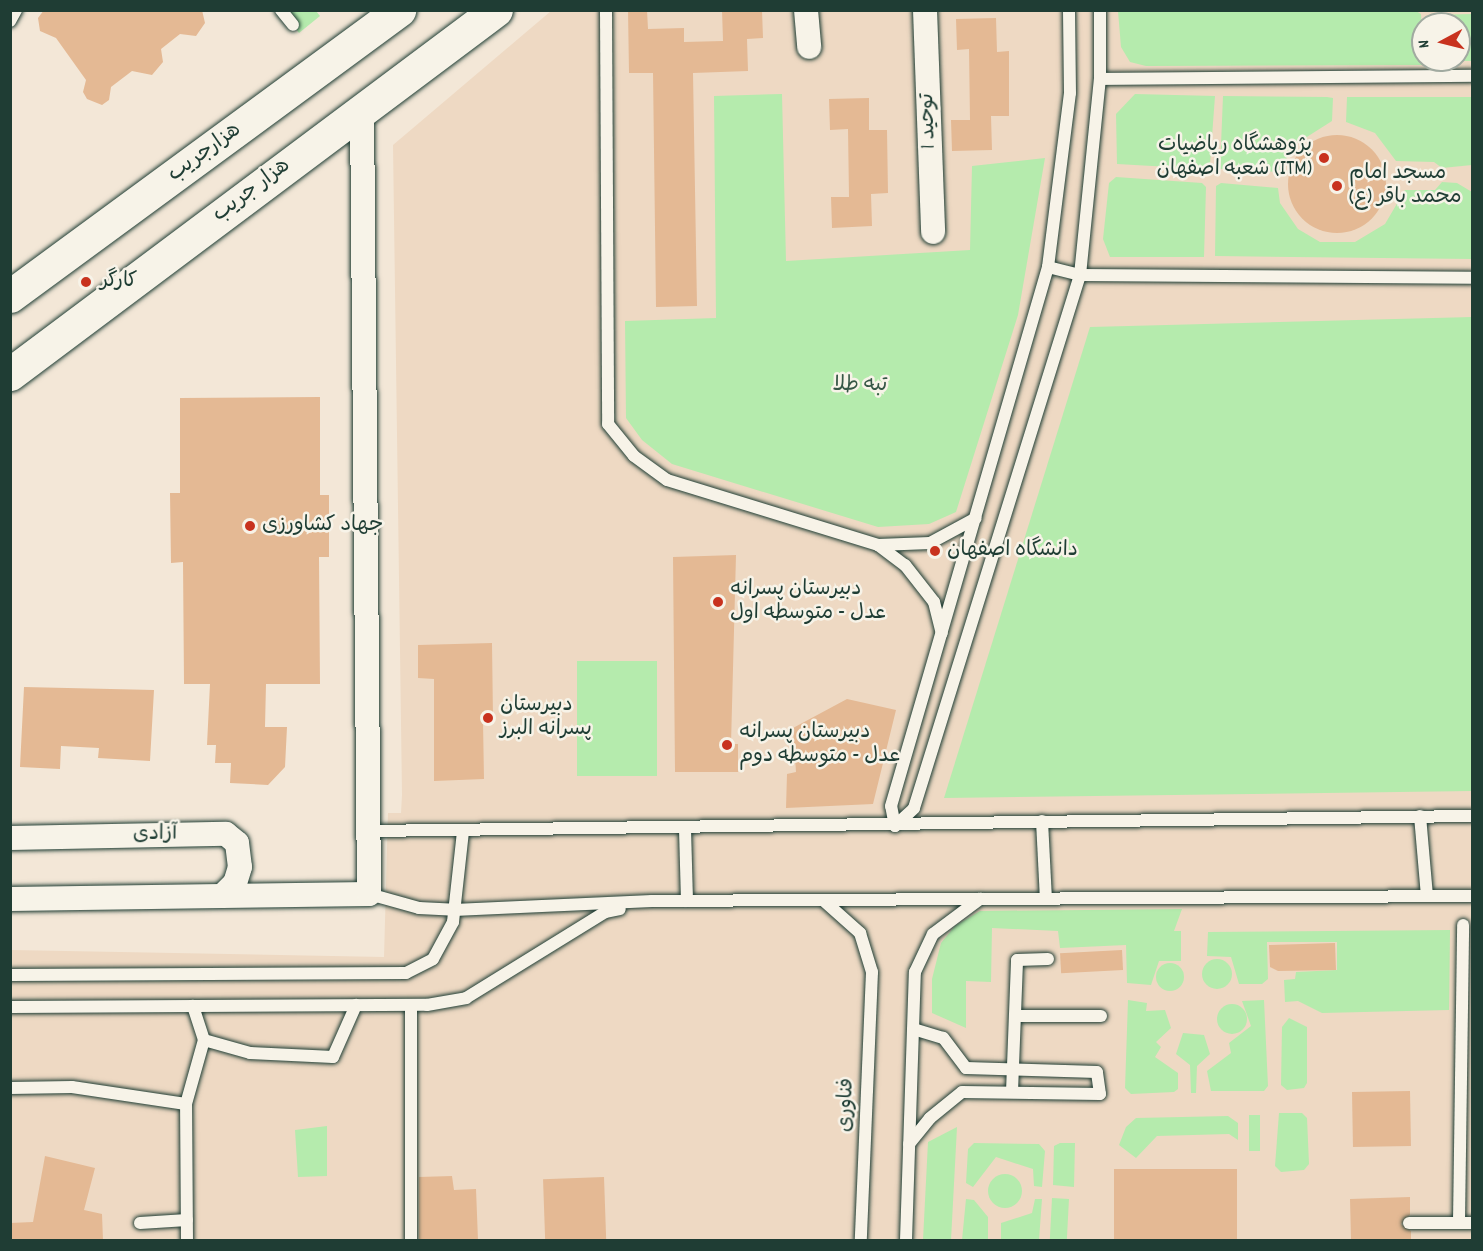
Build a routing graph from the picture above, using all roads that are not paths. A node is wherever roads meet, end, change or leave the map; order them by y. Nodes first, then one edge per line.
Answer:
1 (16, 10) edge
2 (282, 10) edge
3 (399, 10) edge
4 (496, 10) edge
5 (606, 10) edge
6 (806, 10) edge
7 (925, 10) edge
8 (1069, 10) edge
9 (1100, 10) edge
10 (10, 21) edge
11 (293, 25) dead end
12 (809, 47) dead end
13 (1473, 76) edge
14 (1100, 79) junction
15 (363, 108) junction
16 (933, 232) dead end
17 (1048, 267) junction
18 (1080, 276) junction
19 (1473, 278) edge
20 (10, 296) edge
21 (10, 374) edge
22 (976, 518) junction
23 (878, 545) junction
24 (942, 633) junction
25 (1420, 816) junction
26 (1473, 816) edge
27 (1042, 822) junction
28 (896, 826) junction
29 (685, 829) junction
30 (370, 831) junction
31 (463, 831) junction
32 (10, 838) edge
33 (369, 894) junction
34 (222, 896) junction
35 (1427, 896) junction
36 (1473, 896) edge
37 (10, 899) edge
38 (980, 899) junction
39 (1046, 899) junction
40 (823, 900) junction
41 (687, 901) junction
42 (652, 902) junction
43 (454, 910) junction
44 (1463, 925) dead end
45 (1048, 959) dead end
46 (10, 975) edge
47 (356, 1005) junction
48 (411, 1005) junction
49 (193, 1006) junction
50 (10, 1007) edge
51 (1016, 1016) junction
52 (1101, 1016) dead end
53 (913, 1029) junction
54 (204, 1040) junction
55 (1014, 1069) junction
56 (1054, 1071) junction
57 (10, 1088) edge
58 (1012, 1092) junction
59 (1052, 1093) junction
60 (186, 1104) junction
61 (909, 1144) junction
62 (187, 1220) junction
63 (1458, 1222) junction
64 (140, 1223) dead end
65 (1409, 1223) dead end
66 (1473, 1223) edge
67 (187, 1240) edge
68 (411, 1240) edge
69 (861, 1240) edge
70 (906, 1240) edge

1 - 10 lane
2 - 11 lane
3 - 20 main road, هزارجریب
4 - 15 main road, هزار جریب
5 - 23 lane
6 - 12 street
7 - 16 street, توحید 1
8 - 17 lane
9 - 14 lane
13 - 14 lane
14 - 18 lane
15 - 21 main road, هزار جریب
15 - 30 street
17 - 18 lane
17 - 22 lane
18 - 19 lane
18 - 28 lane
22 - 23 lane
22 - 24 lane
23 - 24 lane
24 - 28 lane
25 - 26 lane
25 - 27 lane
25 - 35 lane
27 - 28 lane
27 - 39 lane
28 - 29 lane
29 - 31 lane
29 - 41 lane
30 - 31 lane
30 - 33 street
31 - 43 lane
32 - 34 street, آزادی
33 - 34 street
33 - 43 lane
34 - 37 street
35 - 36 lane
35 - 39 lane
38 - 39 lane
38 - 40 lane
38 - 53 lane
40 - 41 lane
40 - 69 lane, فناوری
41 - 42 lane
42 - 43 lane
42 - 48 lane
43 - 46 lane
44 - 63 lane
45 - 51 lane
47 - 48 lane
47 - 49 lane
47 - 54 lane
48 - 68 lane
49 - 50 lane
49 - 54 lane
51 - 52 lane
51 - 55 lane
53 - 55 lane
53 - 61 lane
54 - 60 lane
55 - 56 lane
55 - 58 lane
56 - 59 lane
56 - 59 lane
57 - 60 lane
58 - 59 lane
58 - 61 lane
60 - 62 lane
61 - 70 lane
62 - 64 lane
62 - 67 lane
63 - 65 lane
63 - 66 lane

